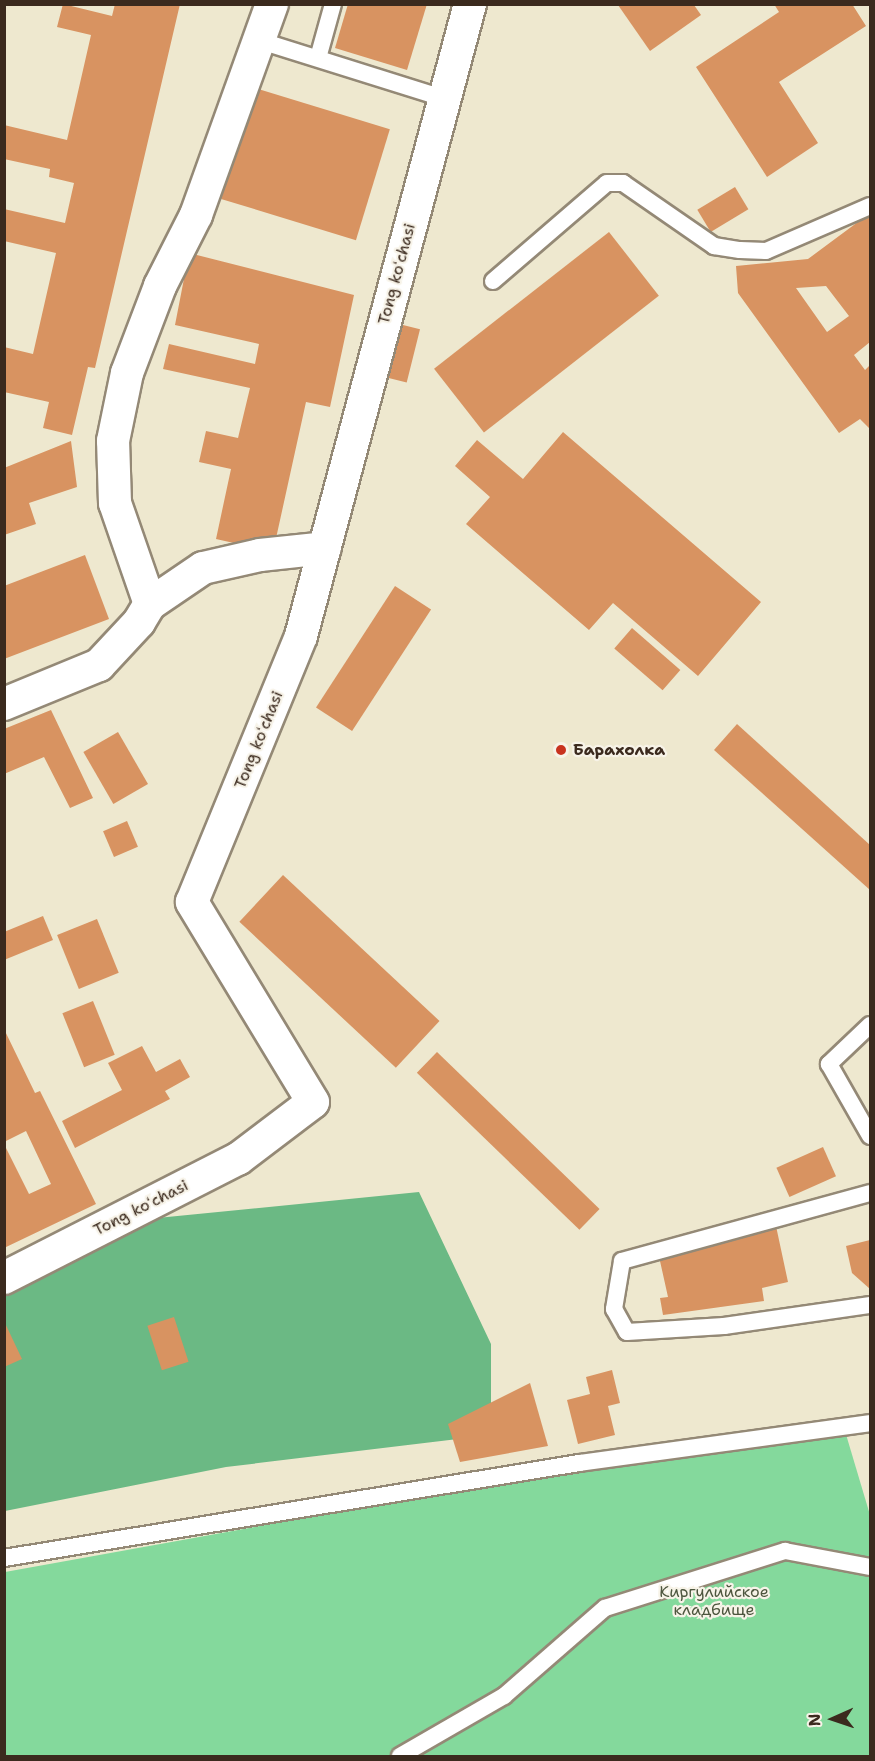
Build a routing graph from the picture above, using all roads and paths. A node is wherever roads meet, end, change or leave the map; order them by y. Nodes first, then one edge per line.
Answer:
1 (272, 4) edge
2 (333, 4) edge
3 (470, 4) edge
4 (261, 41) junction
5 (318, 58) junction
6 (443, 98) junction
7 (870, 206) edge
8 (493, 281) dead end
9 (325, 548) junction
10 (150, 604) junction
11 (4, 704) edge
12 (870, 1024) edge
13 (870, 1136) edge
14 (870, 1193) edge
15 (4, 1278) edge
16 (870, 1305) edge
17 (870, 1423) edge
18 (4, 1558) edge
19 (870, 1567) edge
20 (400, 1756) edge

1 - 4 street
2 - 5 lane
3 - 6 street, Tong koʻchasi
4 - 5 lane
4 - 10 street
5 - 6 lane
6 - 9 street, Tong koʻchasi
7 - 8 lane
9 - 10 street
9 - 15 street, Tong koʻchasi
10 - 11 street
12 - 13 lane
14 - 16 lane
17 - 18 lane
19 - 20 lane

